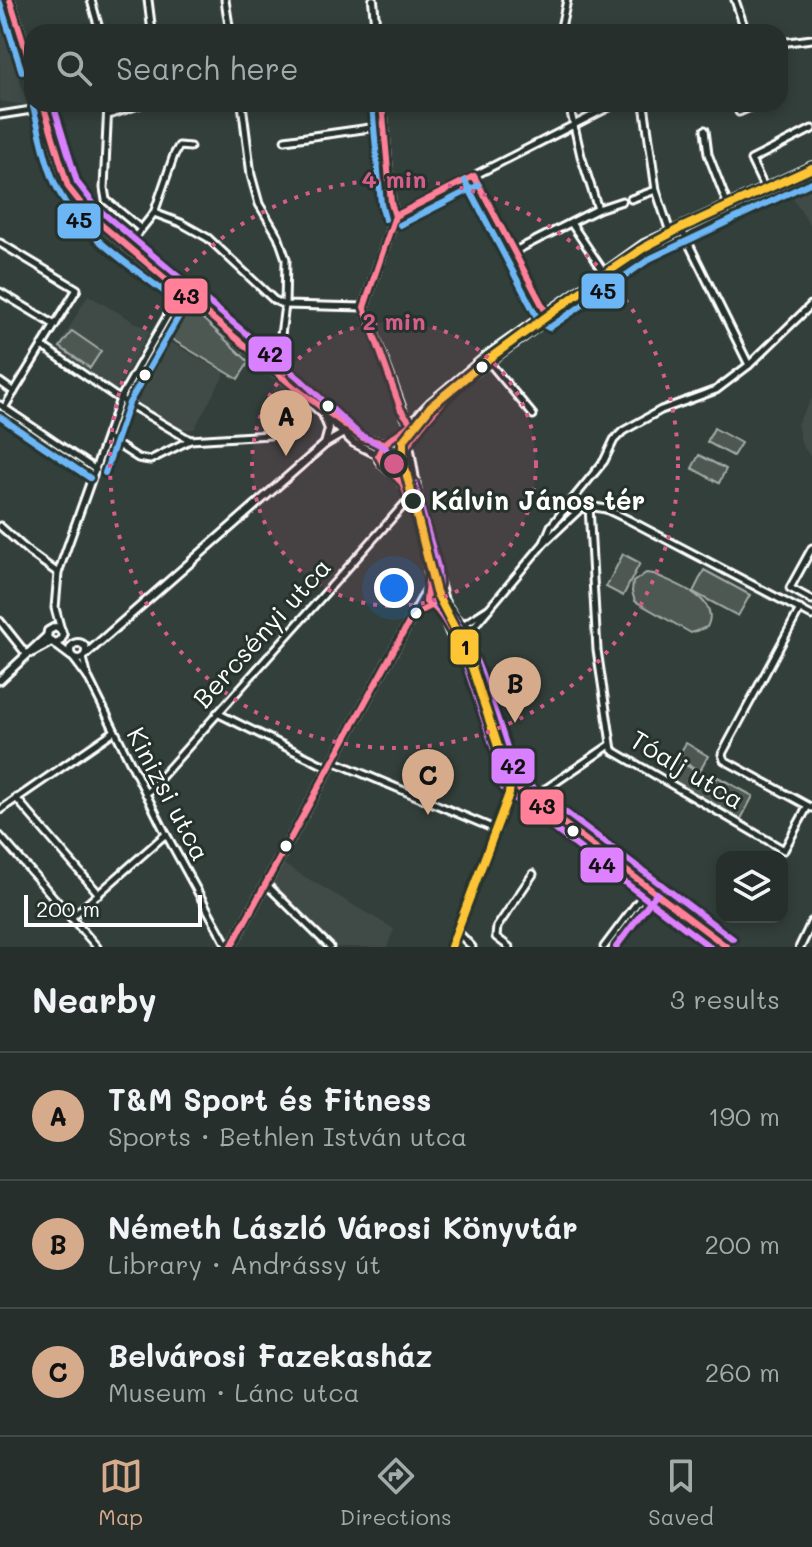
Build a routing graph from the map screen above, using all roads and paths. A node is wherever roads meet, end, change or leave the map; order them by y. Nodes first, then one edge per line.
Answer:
1 (10, 0) edge
2 (91, 0) edge
3 (148, 0) edge
4 (225, 0) edge
5 (373, 0) edge
6 (567, 0) edge
7 (735, 0) edge
8 (98, 24) edge
9 (151, 24) edge
10 (229, 24) edge
11 (375, 24) edge
12 (562, 24) edge
13 (743, 24) edge
14 (812, 39) edge
15 (788, 42) edge
16 (24, 44) edge
17 (24, 110) edge
18 (46, 112) edge
19 (109, 112) edge
20 (118, 112) edge
21 (243, 112) edge
22 (383, 112) edge
23 (571, 112) edge
24 (598, 112) edge
25 (645, 112) edge
26 (0, 115) edge
27 (109, 115) junction
28 (573, 124) junction
29 (384, 126) junction
30 (812, 129) edge
31 (705, 130) dead end
32 (285, 140) dead end
33 (190, 147) dead end
34 (812, 168) edge
35 (474, 176) junction
36 (656, 190) junction
37 (766, 190) junction
38 (631, 199) dead end
39 (622, 201) dead end
40 (729, 207) junction
41 (598, 209) junction
42 (154, 213) junction
43 (395, 216) junction
44 (571, 223) junction
45 (681, 228) junction
46 (141, 229) junction
47 (671, 234) junction
48 (0, 243) edge
49 (127, 247) junction
50 (513, 252) junction
51 (605, 274) junction
52 (0, 292) edge
53 (181, 292) junction
54 (812, 304) edge
55 (285, 305) junction
56 (364, 307) junction
57 (548, 316) junction
58 (55, 325) junction
59 (42, 346) junction
60 (487, 359) junction
61 (749, 365) junction
62 (268, 366) junction
63 (0, 382) edge
64 (295, 388) junction
65 (14, 392) junction
66 (120, 399) junction
67 (2, 407) edge
68 (322, 414) junction
69 (533, 415) dead end
70 (408, 420) junction
71 (354, 432) junction
72 (344, 433) junction
73 (270, 435) dead end
74 (107, 438) junction
75 (394, 438) junction
76 (190, 440) junction
77 (383, 443) junction
78 (325, 444) junction
79 (407, 445) junction
80 (378, 455) junction
81 (409, 460) junction
82 (96, 470) junction
83 (390, 470) junction
84 (409, 499) junction
85 (589, 506) junction
86 (0, 526) edge
87 (544, 543) junction
88 (812, 548) edge
89 (58, 573) junction
90 (440, 589) junction
91 (426, 593) junction
92 (812, 600) edge
93 (444, 601) junction
94 (494, 603) junction
95 (432, 607) junction
96 (55, 608) junction
97 (800, 609) junction
98 (413, 615) junction
99 (812, 616) edge
100 (0, 621) edge
101 (464, 622) junction
102 (52, 628) junction
103 (451, 630) junction
104 (62, 631) junction
105 (108, 633) junction
106 (470, 633) junction
107 (51, 640) junction
108 (456, 640) junction
109 (82, 644) junction
110 (27, 655) junction
111 (78, 656) junction
112 (0, 680) edge
113 (217, 713) junction
114 (113, 732) junction
115 (610, 745) junction
116 (331, 764) junction
117 (513, 785) junction
118 (146, 794) junction
119 (16, 798) junction
120 (531, 799) junction
121 (810, 807) edge
122 (0, 810) edge
123 (497, 830) junction
124 (166, 834) junction
125 (0, 836) edge
126 (533, 874) dead end
127 (266, 884) junction
128 (649, 887) junction
129 (99, 894) junction
130 (71, 918) junction
131 (812, 922) edge
132 (458, 932) junction
133 (799, 946) edge
134 (97, 947) edge
135 (230, 947) edge
136 (330, 947) edge
137 (452, 947) edge
138 (472, 947) edge
139 (509, 947) edge
140 (604, 947) edge
141 (727, 947) edge

1 - 16 street
2 - 8 street
3 - 9 street
4 - 10 street
5 - 11 street
6 - 12 street
7 - 13 street
14 - 15 street
17 - 26 street
18 - 49 street
19 - 27 street
20 - 27 street
21 - 55 street
22 - 29 street
23 - 28 street
24 - 28 street
25 - 36 street
27 - 46 street
28 - 35 street
28 - 41 street
29 - 32 street
29 - 43 street
30 - 37 street
31 - 40 street
33 - 42 street
34 - 37 street
35 - 43 street
35 - 50 street
36 - 38 street
36 - 47 street
37 - 40 street
39 - 41 street
40 - 45 street
41 - 44 street
42 - 46 street
42 - 55 street
43 - 56 street
44 - 50 street
44 - 51 street
45 - 47 street
45 - 61 street
46 - 49 street
47 - 51 street
48 - 58 street
49 - 53 street
50 - 57 street
51 - 57 street
52 - 58 street
53 - 62 street
53 - 66 street
54 - 61 street
55 - 56 street
55 - 62 street
56 - 70 street
57 - 60 street
58 - 59 street
59 - 65 street
59 - 66 street
60 - 69 street
60 - 70 street
60 - 79 street
61 - 87 street
62 - 64 street
63 - 65 street
64 - 68 street
64 - 71 street
65 - 67 street
66 - 74 street
66 - 76 street
67 - 82 street
68 - 72 street
68 - 78 street
70 - 75 street
71 - 72 street
71 - 77 street
72 - 78 street
72 - 80 street
73 - 76 street
74 - 76 street
74 - 82 street
75 - 77 street
75 - 79 street
77 - 80 street
78 - 105 street
79 - 81 street
80 - 83 street
81 - 83 street
81 - 90 street
82 - 89 street
83 - 84 street
84 - 91 street
84 - 113 street, Bercsényi utca
85 - 87 street
85 - 97 street
85 - 115 street, Tóalj utca
86 - 89 street
87 - 94 street
88 - 92 street
89 - 96 street
90 - 91 street
90 - 93 street
91 - 95 street
91 - 98 street
93 - 95 street
93 - 101 street
94 - 101 street
94 - 106 street
95 - 98 street
95 - 103 street
96 - 102 street
96 - 104 street
97 - 99 street
97 - 121 street
98 - 116 street
100 - 110 street
101 - 103 street
101 - 106 street
102 - 104 street
102 - 107 street
103 - 108 street
104 - 107 street
104 - 109 street
105 - 109 street
105 - 111 street
106 - 108 street
106 - 117 street
107 - 110 street
107 - 111 street
108 - 117 street
109 - 111 street
109 - 111 street
110 - 112 street
111 - 114 street, Kinizsi utca
113 - 116 street
113 - 118 street, Bercsényi utca
114 - 118 street, Kinizsi utca
114 - 119 street
115 - 120 street
115 - 121 street, Tóalj utca
116 - 123 street
116 - 127 street
117 - 120 street
117 - 123 street
118 - 124 street, Kinizsi utca
119 - 122 street
119 - 129 street
120 - 128 street
123 - 132 street
124 - 129 street
124 - 135 street, Kinizsi utca
125 - 130 street
126 - 139 street
127 - 135 street
127 - 136 street
128 - 140 street
128 - 141 street
129 - 130 street
130 - 134 street
131 - 133 street
132 - 137 street
132 - 138 street

